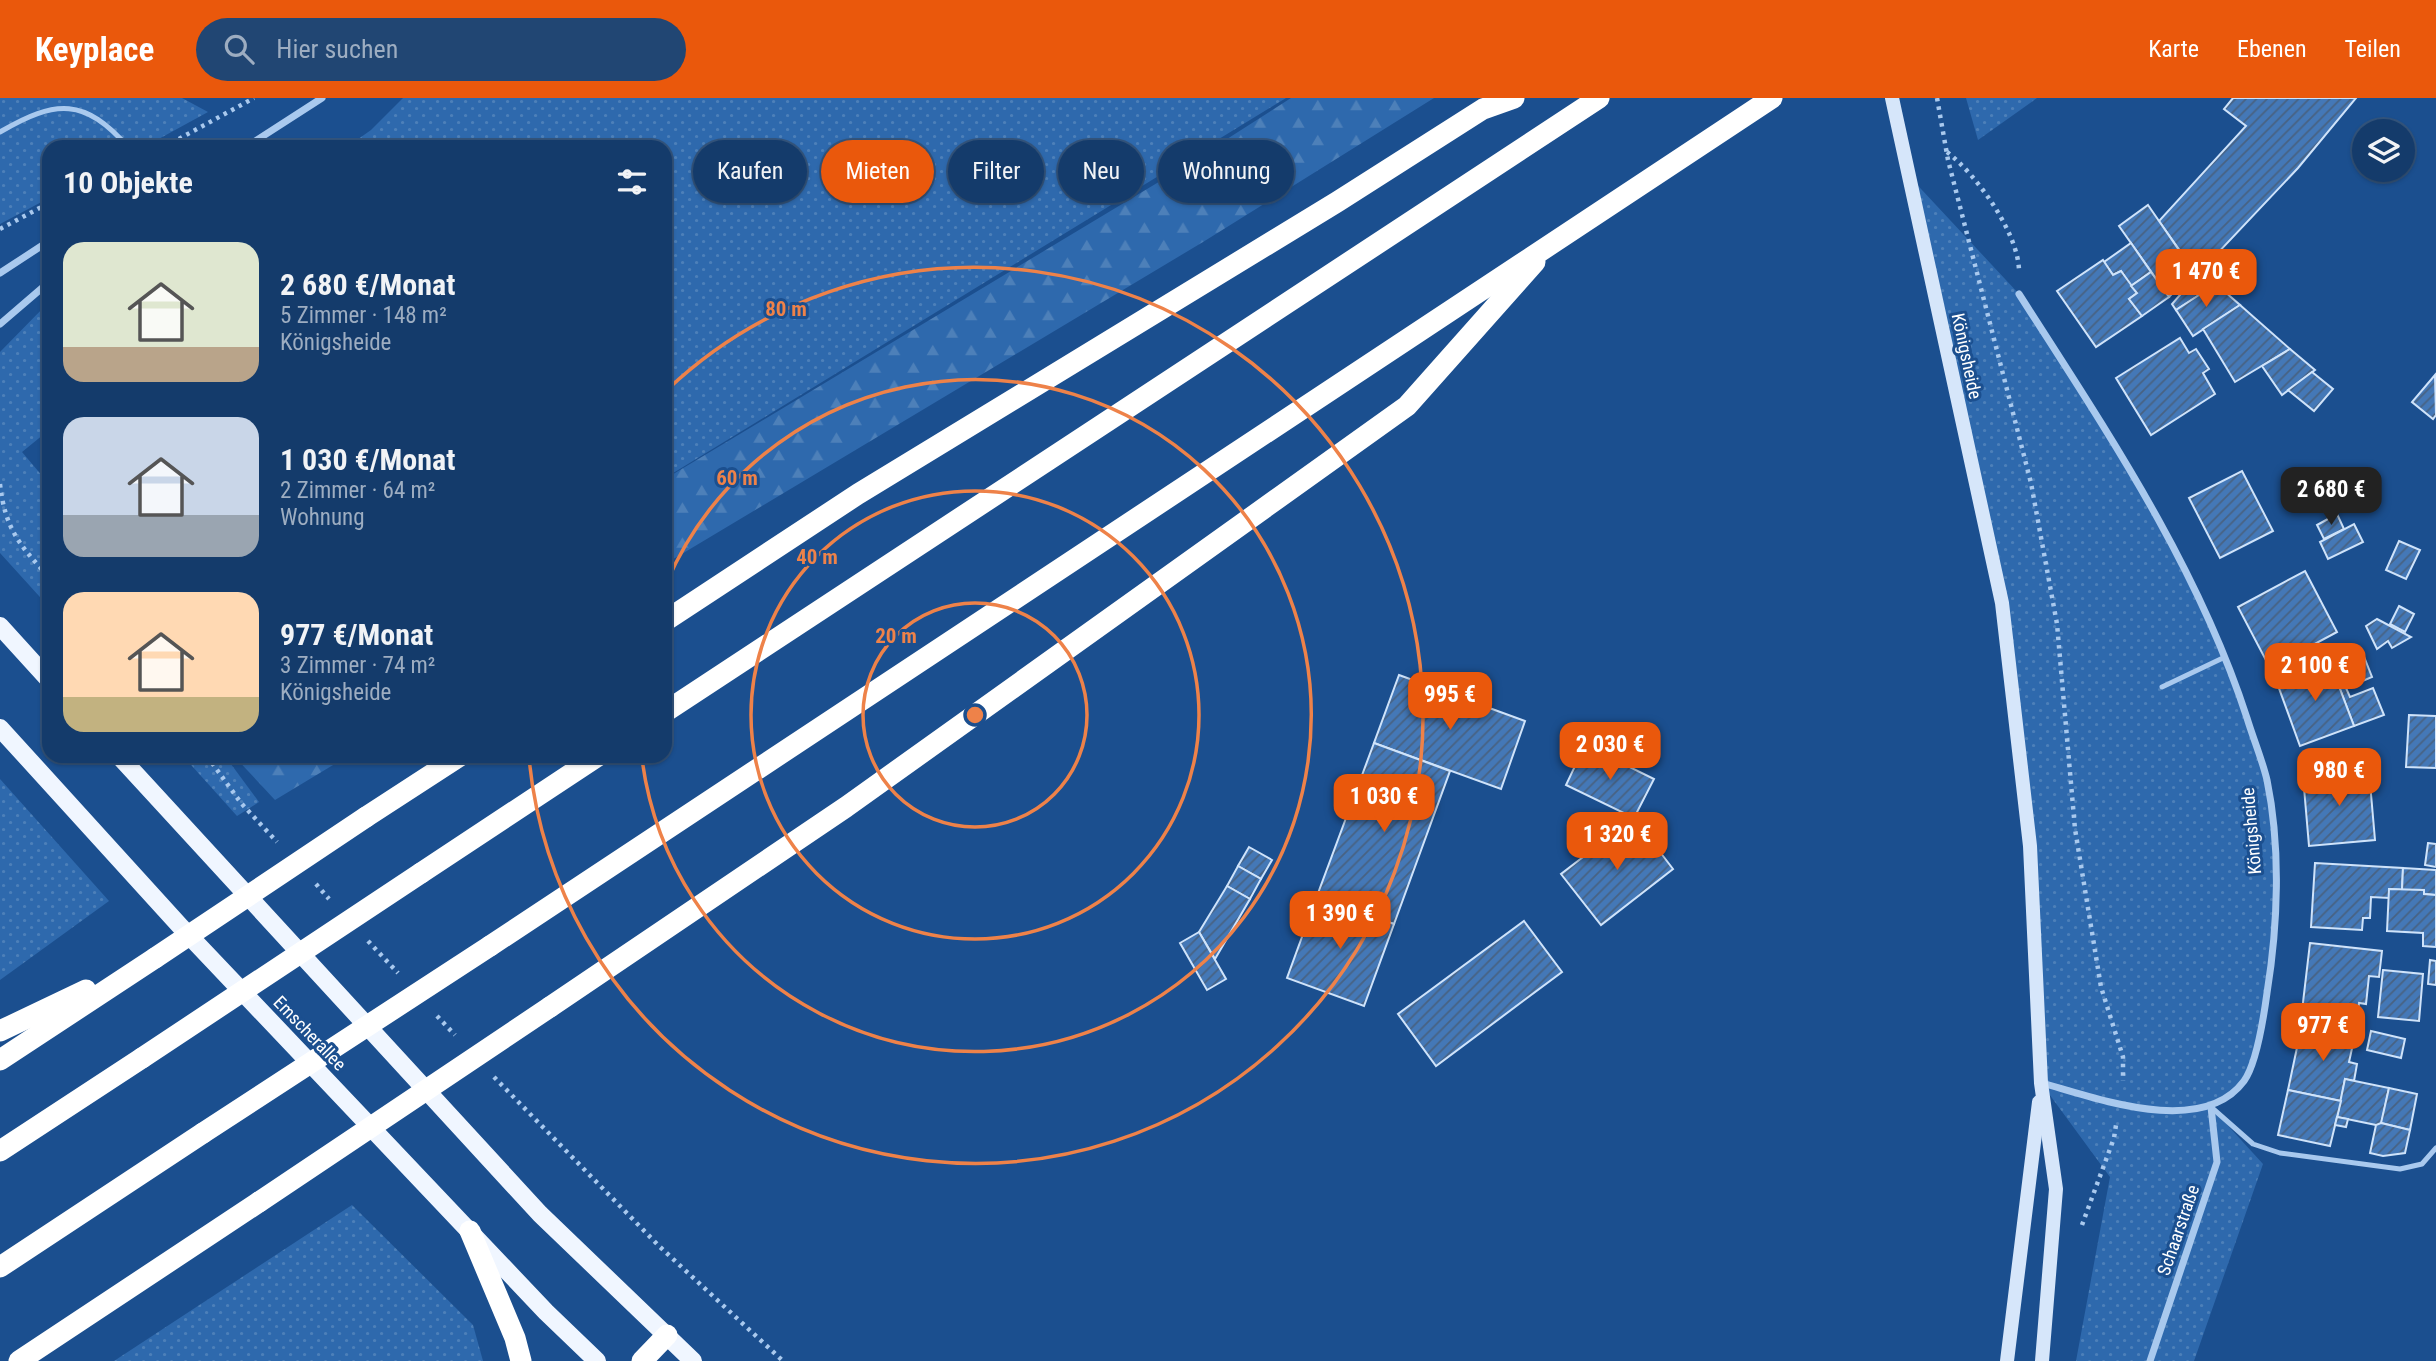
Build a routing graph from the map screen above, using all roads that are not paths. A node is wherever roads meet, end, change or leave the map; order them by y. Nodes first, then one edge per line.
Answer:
1 (322, 98) edge
2 (1514, 98) edge
3 (1599, 98) edge
4 (1772, 98) edge
5 (1892, 98) edge
6 (0, 132) edge
7 (122, 140) edge
8 (257, 140) edge
9 (1555, 239) junction
10 (42, 245) edge
11 (0, 272) edge
12 (42, 288) edge
13 (2019, 294) dead end
14 (0, 324) edge
15 (672, 616) edge
16 (0, 626) edge
17 (2225, 657) junction
18 (42, 672) edge
19 (2162, 687) dead end
20 (672, 707) edge
21 (0, 728) edge
22 (125, 763) edge
23 (449, 763) edge
24 (587, 763) edge
25 (88, 995) junction
26 (0, 1031) edge
27 (0, 1060) edge
28 (2041, 1083) junction
29 (2211, 1107) junction
30 (2436, 1148) edge
31 (0, 1151) edge
32 (470, 1231) junction
33 (0, 1267) edge
34 (667, 1335) junction
35 (19, 1361) edge
36 (520, 1361) edge
37 (597, 1361) edge
38 (642, 1361) edge
39 (693, 1361) edge
40 (2007, 1361) edge
41 (2042, 1361) edge
42 (2150, 1361) edge

1 - 8 street
2 - 15 highway
3 - 20 highway
4 - 9 highway
5 - 28 main road, Königsheide
6 - 7 lane
9 - 33 highway, bridge
9 - 35 highway, bridge
10 - 11 street
12 - 14 street
13 - 17 street, Königsheide
16 - 18 main road
17 - 19 lane
17 - 29 street, Königsheide
21 - 32 main road, Emscherallee
22 - 34 main road
23 - 25 highway, bridge
24 - 31 highway, bridge
25 - 26 highway
25 - 27 highway
28 - 29 street
28 - 40 main road, Königsheide
28 - 41 main road, Königsheide
29 - 30 lane
29 - 42 street, Schaarstraße
32 - 36 highway
32 - 37 main road, Emscherallee
34 - 38 highway
34 - 39 main road

